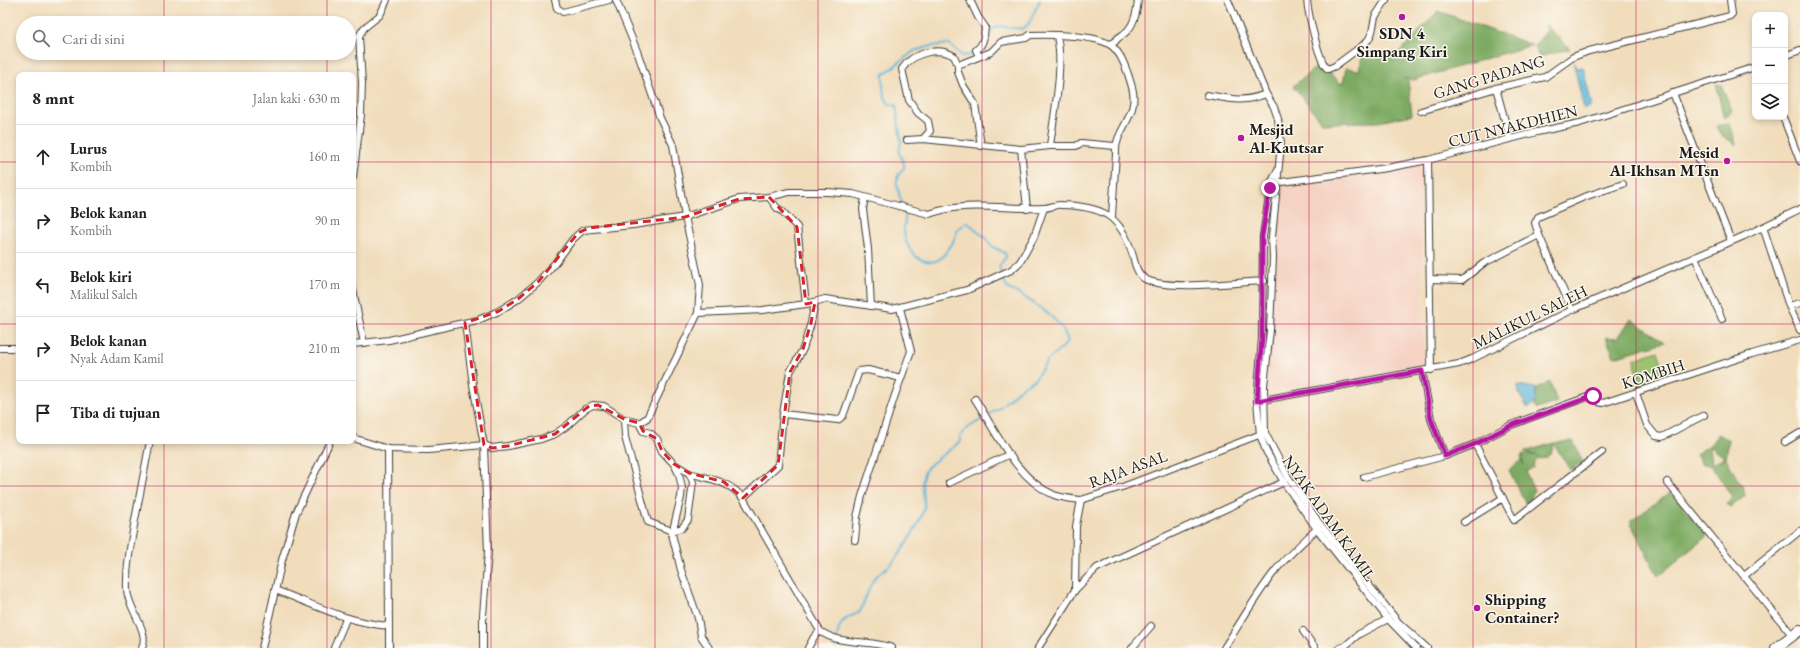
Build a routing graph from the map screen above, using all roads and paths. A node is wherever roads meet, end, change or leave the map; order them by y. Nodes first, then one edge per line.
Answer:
1 (386, 0) edge
2 (555, 0) edge
3 (609, 0) edge
4 (616, 0) edge
5 (970, 0) edge
6 (1138, 0) edge
7 (1228, 0) edge
8 (1307, 0) edge
9 (1386, 0) edge
10 (1730, 0) edge
11 (1056, 36) junction
12 (1109, 44) junction
13 (1800, 50) edge
14 (1788, 55) edge
15 (979, 56) junction
16 (958, 65) junction
17 (1752, 68) edge
18 (1496, 88) junction
19 (1673, 93) junction
20 (1266, 94) junction
21 (1207, 95) dead end
22 (1421, 111) dead end
23 (1784, 120) edge
24 (923, 139) junction
25 (1510, 139) junction
26 (906, 140) dead end
27 (981, 146) junction
28 (1050, 146) junction
29 (1116, 146) junction
30 (1021, 149) junction
31 (356, 154) edge
32 (1428, 160) junction
33 (1800, 161) edge
34 (1277, 172) junction
35 (1271, 183) junction
36 (1279, 183) junction
37 (1623, 184) dead end
38 (769, 197) junction
39 (864, 198) junction
40 (1044, 208) junction
41 (1027, 209) junction
42 (1800, 209) edge
43 (1112, 216) junction
44 (685, 217) junction
45 (1764, 227) junction
46 (1539, 235) junction
47 (1731, 241) junction
48 (1695, 257) junction
49 (1430, 279) junction
50 (1264, 281) junction
51 (814, 302) junction
52 (1800, 303) edge
53 (356, 304) edge
54 (806, 304) junction
55 (871, 306) junction
56 (1789, 306) junction
57 (900, 308) junction
58 (1572, 310) junction
59 (698, 313) junction
60 (1722, 318) dead end
61 (465, 323) junction
62 (1800, 330) edge
63 (1800, 340) edge
64 (364, 343) junction
65 (356, 344) edge
66 (0, 348) edge
67 (16, 348) edge
68 (1431, 370) junction
69 (1422, 371) junction
70 (901, 378) junction
71 (1636, 393) junction
72 (975, 399) dead end
73 (1264, 400) junction
74 (1257, 401) junction
75 (783, 414) junction
76 (1704, 415) dead end
77 (624, 419) junction
78 (639, 423) junction
79 (1800, 433) edge
80 (1262, 434) junction
81 (356, 439) edge
82 (1785, 442) dead end
83 (149, 444) edge
84 (329, 444) edge
85 (1475, 444) junction
86 (484, 445) junction
87 (388, 449) junction
88 (1602, 452) dead end
89 (1008, 454) junction
90 (1445, 456) junction
91 (674, 464) junction
92 (1277, 464) junction
93 (689, 473) junction
94 (1364, 477) dead end
95 (1284, 482) junction
96 (1667, 482) dead end
97 (949, 483) dead end
98 (743, 498) junction
99 (1503, 498) junction
100 (1081, 500) junction
101 (1464, 522) dead end
102 (1319, 527) junction
103 (672, 531) junction
104 (1800, 531) edge
105 (855, 540) dead end
106 (1744, 576) junction
107 (275, 590) junction
108 (1075, 590) junction
109 (346, 618) junction
110 (1388, 619) junction
111 (389, 626) junction
112 (1151, 626) dead end
113 (820, 631) junction
114 (1303, 631) dead end
115 (1798, 634) edge
116 (884, 647) edge
117 (142, 648) edge
118 (262, 648) edge
119 (334, 648) edge
120 (389, 648) edge
121 (483, 648) edge
122 (709, 648) edge
123 (808, 648) edge
124 (892, 648) edge
125 (1038, 648) edge
126 (1132, 648) edge
127 (1224, 648) edge
128 (1315, 648) edge
129 (1340, 648) edge
130 (1416, 648) edge
131 (1427, 648) edge
132 (1776, 648) edge
133 (1784, 648) edge

1 - 31 street
2 - 3 street
4 - 44 street
5 - 15 street
6 - 12 street
7 - 20 street
8 - 9 street
10 - 18 street, GANG PADANG
11 - 12 street
11 - 15 street
11 - 28 street
12 - 29 street
13 - 14 street
15 - 16 street
16 - 24 street
16 - 27 street
17 - 19 street, CUT NYAKDHIEN
18 - 22 street, GANG PADANG
18 - 25 street
19 - 25 street, CUT NYAKDHIEN
19 - 47 street
20 - 21 street
20 - 34 street
23 - 33 street
24 - 26 street
24 - 27 street
25 - 32 street, CUT NYAKDHIEN
27 - 30 street
28 - 29 street
28 - 30 street
29 - 43 street
30 - 41 street
32 - 36 street, CUT NYAKDHIEN
32 - 49 street
34 - 35 street, NYAK ADAM KAMIL
34 - 36 street
35 - 36 street, CUT NYAKDHIEN
35 - 50 street, NYAK ADAM KAMIL
36 - 73 street
37 - 46 street
38 - 39 street
38 - 44 street
38 - 54 street
39 - 41 street
39 - 55 street
40 - 41 street
40 - 43 street
40 - 57 street
42 - 45 street, MALIKUL SALEH
43 - 50 street
44 - 59 street
44 - 61 street
45 - 47 street, MALIKUL SALEH
45 - 56 street
46 - 49 street
46 - 58 street
47 - 48 street, MALIKUL SALEH
48 - 58 street, MALIKUL SALEH
48 - 60 street
49 - 68 street
50 - 74 street, NYAK ADAM KAMIL
51 - 54 street
51 - 55 street
51 - 75 street
52 - 56 street
53 - 64 street
54 - 59 street
55 - 57 street
56 - 62 street
57 - 70 street
58 - 68 street, MALIKUL SALEH
59 - 78 street
61 - 64 street
61 - 86 street
63 - 71 street, KOMBIH
64 - 65 street
66 - 67 street
68 - 69 street, MALIKUL SALEH
69 - 73 street, MALIKUL SALEH
69 - 90 street
70 - 75 street
70 - 105 street
71 - 76 street
71 - 85 street, KOMBIH
72 - 89 street
73 - 74 street, MALIKUL SALEH
73 - 80 street
74 - 80 street, NYAK ADAM KAMIL
75 - 98 street
77 - 78 street
77 - 86 street
77 - 103 street
78 - 91 street
79 - 82 street
80 - 92 street, NYAK ADAM KAMIL
80 - 100 street, RAJA ASAL
81 - 87 street
83 - 117 street
84 - 107 street
85 - 90 street, KOMBIH
85 - 99 street
86 - 87 street
86 - 121 street
87 - 111 street
88 - 99 street
89 - 97 street
89 - 100 street
90 - 94 street, KOMBIH
91 - 93 street
91 - 103 street
92 - 95 street, NYAK ADAM KAMIL
92 - 102 street
93 - 98 street
93 - 103 street
95 - 102 street, NYAK ADAM KAMIL
95 - 108 street
96 - 106 street
98 - 113 street
99 - 101 street
100 - 108 street, RAJA ASAL
102 - 110 street, NYAK ADAM KAMIL
102 - 127 street
102 - 131 street
103 - 122 street
104 - 106 street
106 - 115 street
107 - 109 street
107 - 118 street
108 - 125 street
109 - 111 street
109 - 119 street
110 - 129 street
110 - 130 street, NYAK ADAM KAMIL
111 - 120 street
112 - 126 street
113 - 116 street
113 - 123 street
114 - 128 street
115 - 132 highway
115 - 133 highway
116 - 124 street

